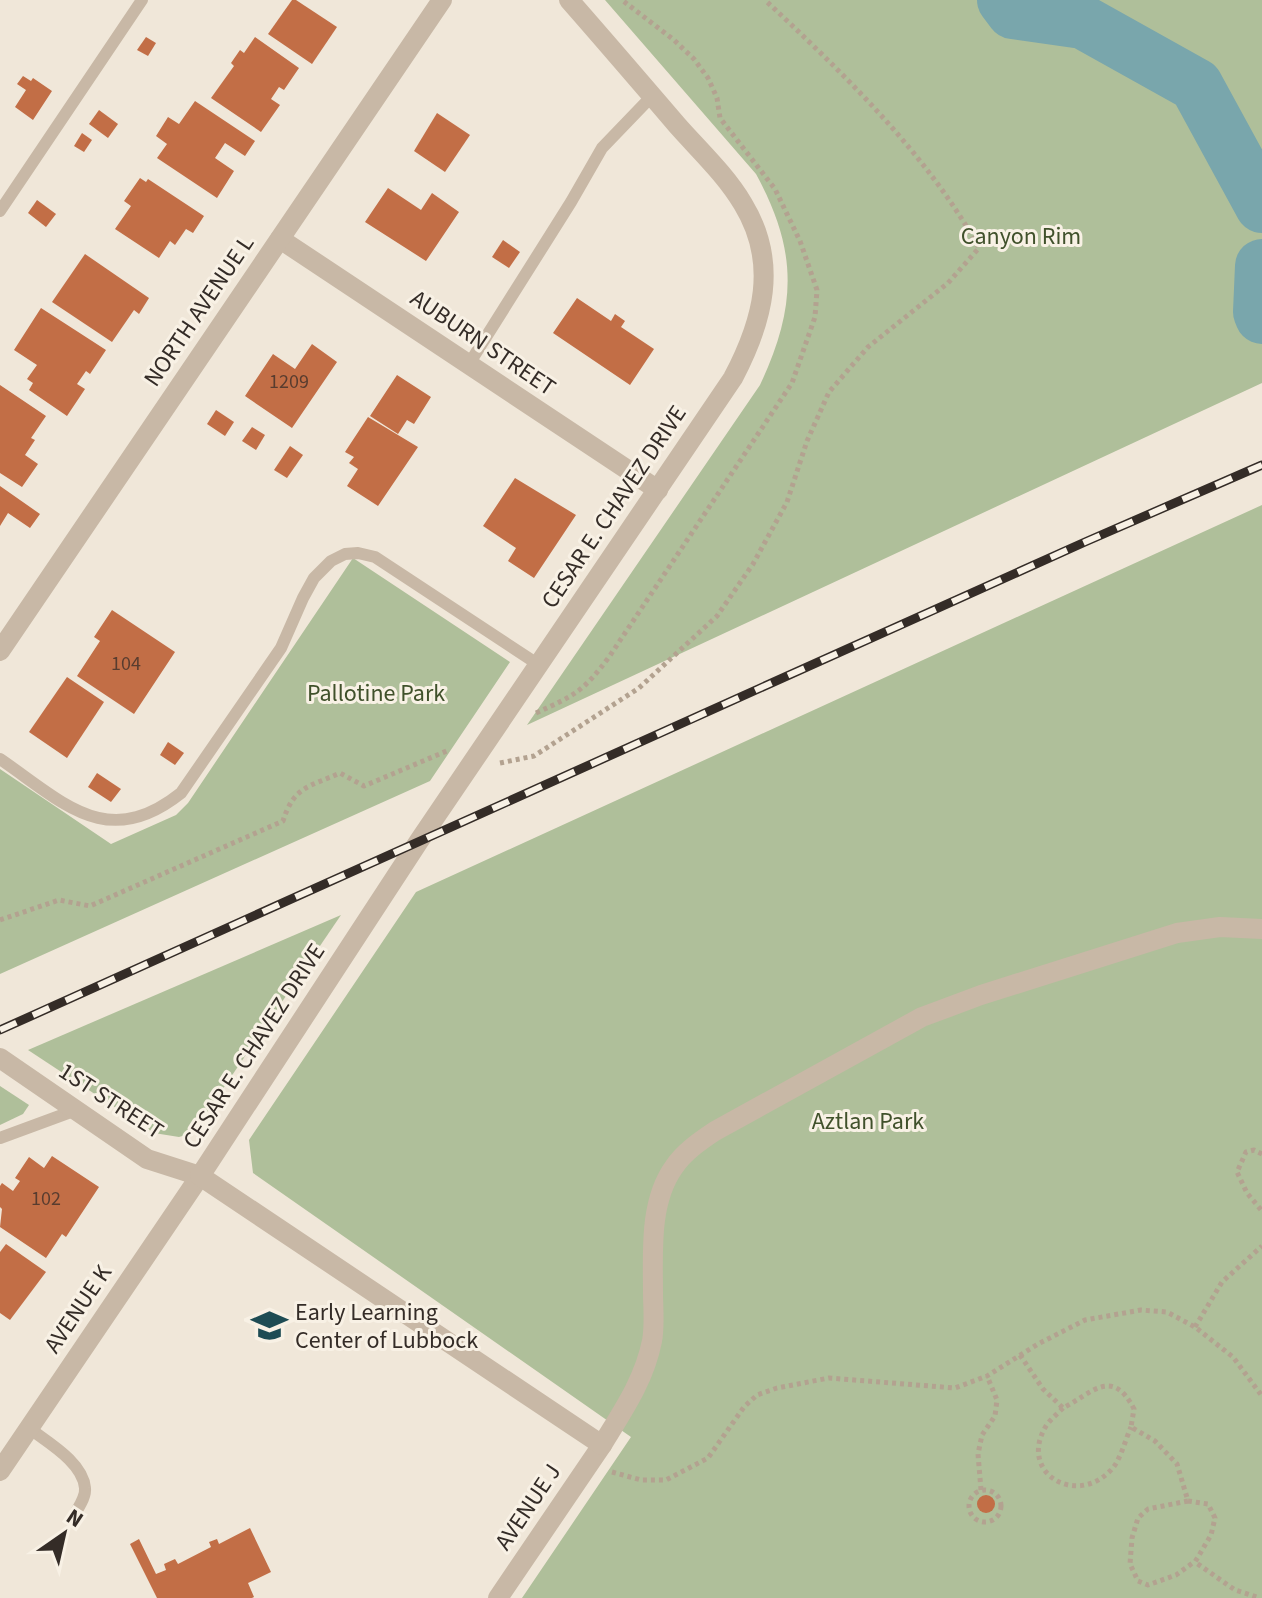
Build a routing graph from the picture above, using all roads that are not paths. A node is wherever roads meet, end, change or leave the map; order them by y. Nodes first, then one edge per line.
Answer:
1 (142, 0) edge
2 (442, 0) edge
3 (569, 0) edge
4 (652, 96) junction
5 (0, 211) edge
6 (280, 239) junction
7 (469, 364) junction
8 (658, 490) junction
9 (0, 651) edge
10 (539, 665) junction
11 (0, 759) edge
12 (1262, 929) edge
13 (0, 1058) edge
14 (76, 1110) junction
15 (0, 1138) edge
16 (200, 1176) junction
17 (29, 1428) junction
18 (602, 1445) junction
19 (0, 1471) edge
20 (76, 1512) dead end
21 (498, 1598) edge

1 - 5 lane
2 - 6 street, NORTH AVENUE L
3 - 4 street, CESAR E. CHAVEZ DRIVE
4 - 7 lane
4 - 8 street, CESAR E. CHAVEZ DRIVE
6 - 7 street, AUBURN STREET
6 - 9 street, NORTH AVENUE L
7 - 8 street, AUBURN STREET
8 - 10 street, CESAR E. CHAVEZ DRIVE
10 - 11 lane
10 - 16 street, CESAR E. CHAVEZ DRIVE
12 - 18 street
13 - 14 street, 1ST STREET
14 - 15 lane
14 - 16 street, 1ST STREET
16 - 17 street, AVENUE K
16 - 18 street, CESAR E. CHAVEZ DRIVE
17 - 19 street, AVENUE K
17 - 20 lane
18 - 21 street, AVENUE J

